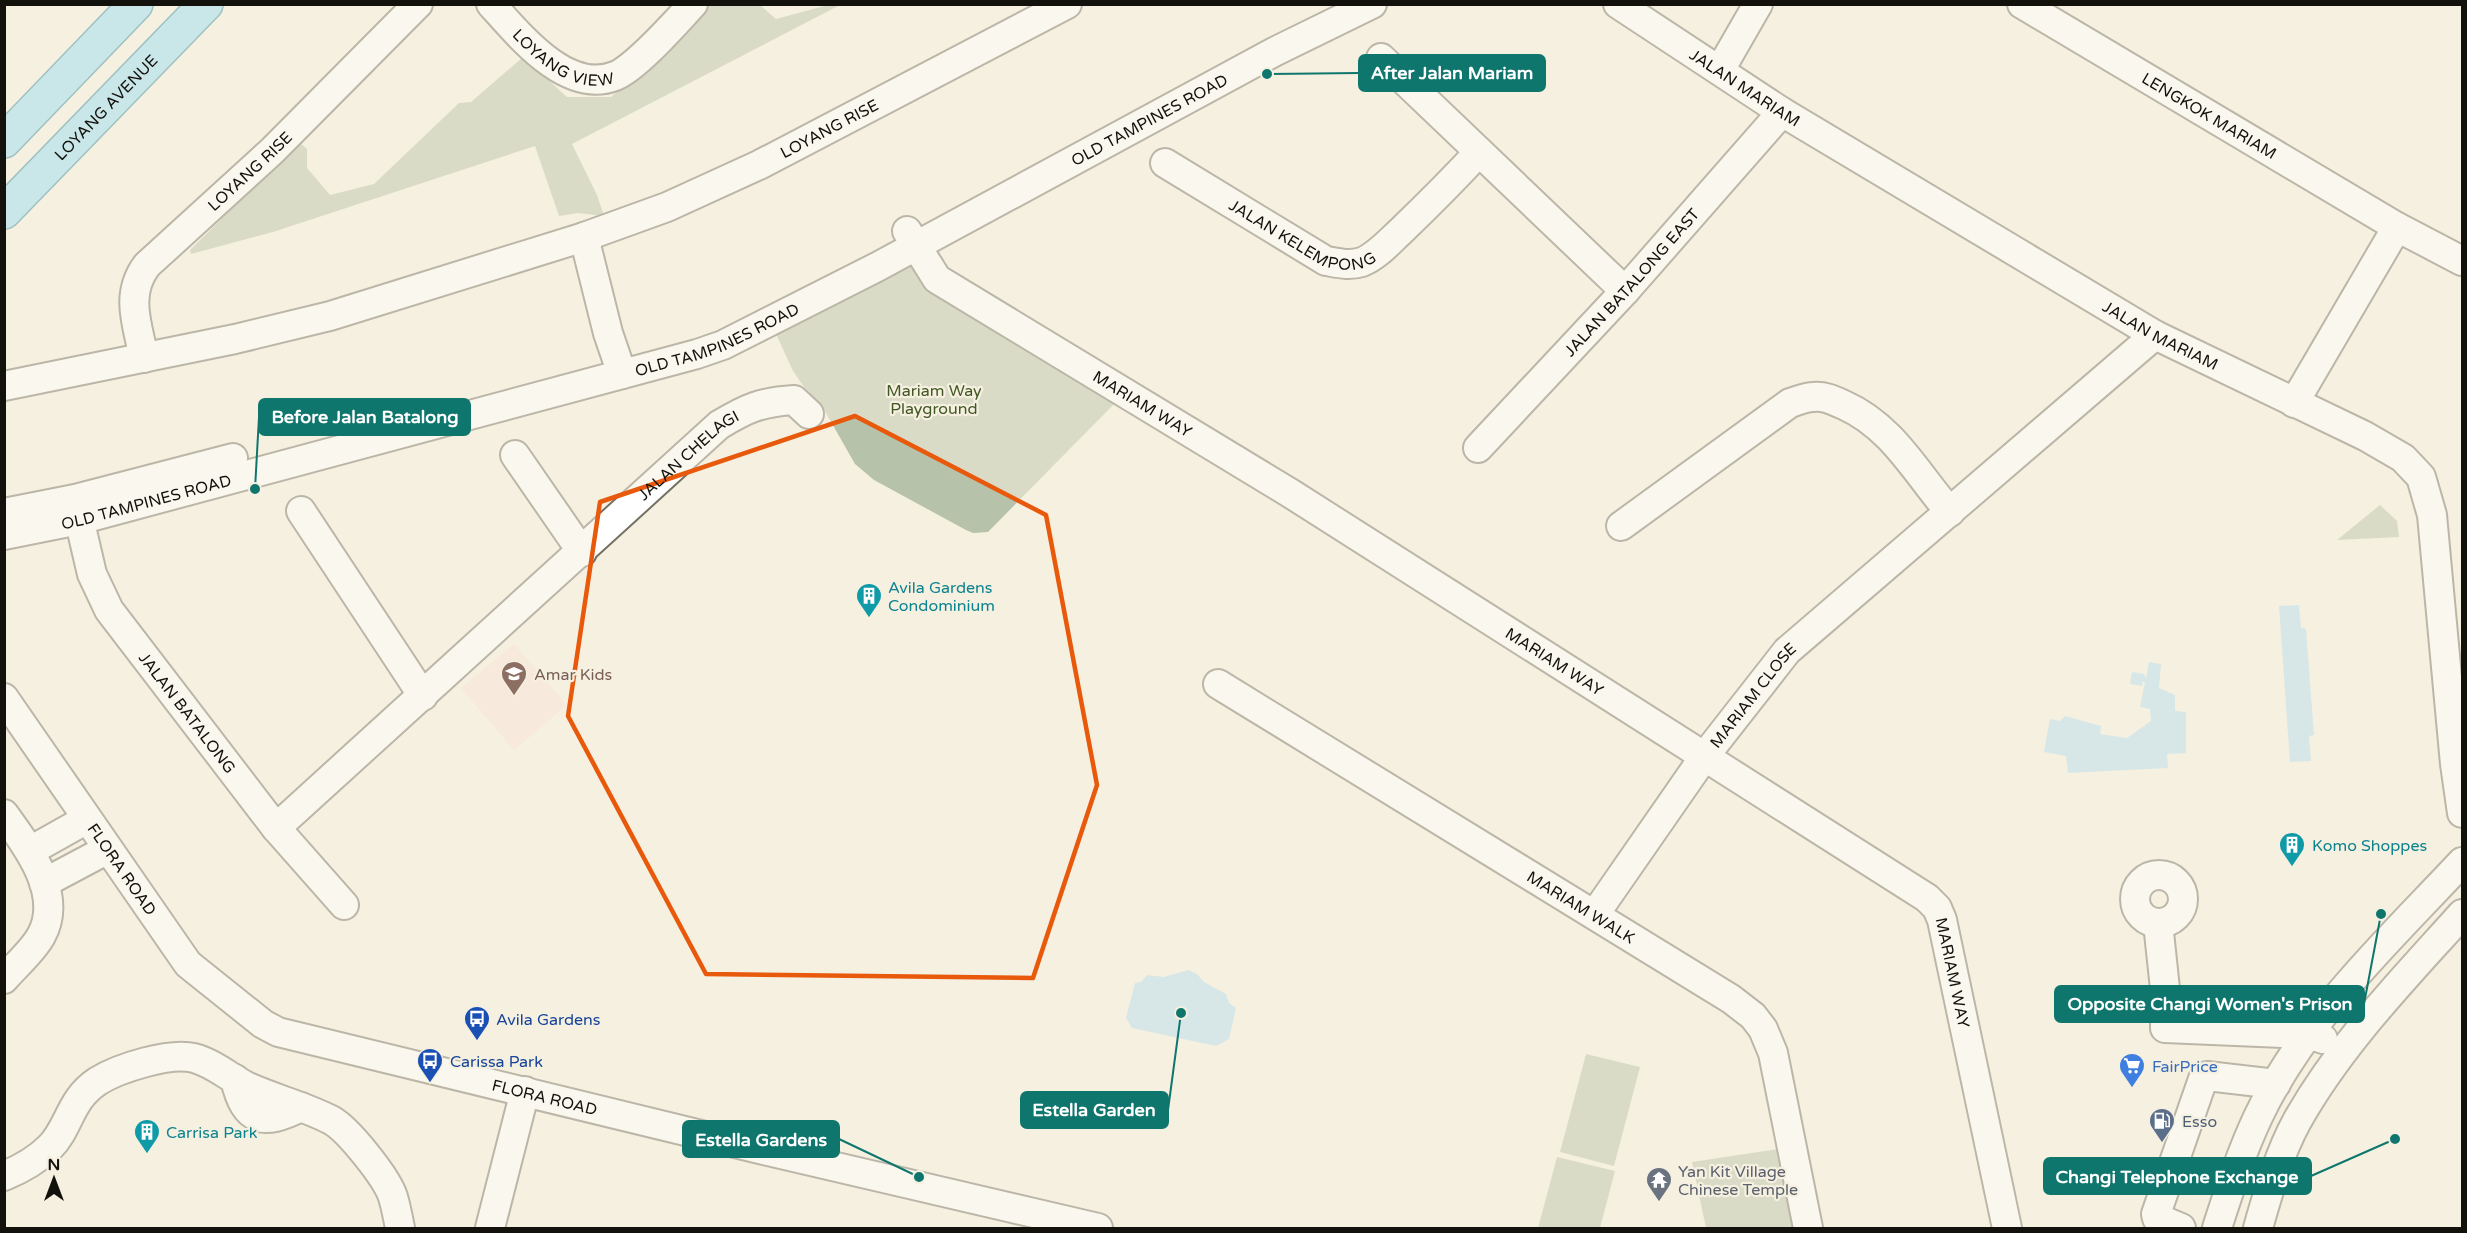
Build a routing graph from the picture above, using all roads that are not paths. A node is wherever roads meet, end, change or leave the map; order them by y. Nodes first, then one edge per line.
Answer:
1 (136, 4) edge
2 (206, 4) edge
3 (418, 4) edge
4 (491, 4) edge
5 (693, 4) edge
6 (1067, 4) edge
7 (1334, 4) edge
8 (1372, 4) edge
9 (1618, 4) edge
10 (1758, 4) edge
11 (2022, 4) edge
12 (1381, 58) dead end
13 (1720, 70) junction
14 (1782, 112) junction
15 (4, 141) edge
16 (1479, 152) junction
17 (1165, 163) dead end
18 (4, 212) edge
19 (2397, 227) junction
20 (584, 237) junction
21 (911, 239) junction
22 (2463, 261) edge
23 (1625, 291) junction
24 (2155, 336) junction
25 (144, 358) junction
26 (620, 366) junction
27 (4, 386) edge
28 (2294, 403) junction
29 (809, 414) dead end
30 (1478, 448) dead end
31 (515, 455) dead end
32 (77, 510) junction
33 (301, 512) dead end
34 (1950, 512) junction
35 (4, 513) edge
36 (1621, 526) dead end
37 (4, 535) edge
38 (582, 552) junction
39 (1218, 684) dead end
40 (423, 696) junction
41 (4, 698) edge
42 (1704, 757) junction
43 (2463, 813) edge
44 (4, 814) edge
45 (87, 819) junction
46 (276, 828) junction
47 (108, 849) junction
48 (30, 851) junction
49 (2463, 862) edge
50 (44, 883) junction
51 (344, 905) dead end
52 (1595, 914) junction
53 (2463, 914) edge
54 (2158, 923) dead end
55 (4, 978) edge
56 (2309, 1034) junction
57 (2345, 1047) junction
58 (2277, 1084) junction
59 (525, 1090) junction
60 (4, 1176) edge
61 (400, 1228) edge
62 (489, 1228) edge
63 (1098, 1228) edge
64 (1808, 1228) edge
65 (2007, 1228) edge
66 (2181, 1228) edge
67 (2217, 1228) edge
68 (2259, 1228) edge

1 - 15 main road
2 - 18 main road, LOYANG AVENUE
3 - 25 street, LOYANG RISE
4 - 5 street, LOYANG VIEW
6 - 20 street, LOYANG RISE
7 - 21 street, OLD TAMPINES ROAD
8 - 21 street, OLD TAMPINES ROAD
9 - 13 street, JALAN MARIAM
10 - 13 street
11 - 19 street, LENGKOK MARIAM
12 - 16 street
13 - 14 street, JALAN MARIAM
14 - 23 street, JALAN BATALONG EAST
14 - 24 street, JALAN MARIAM
16 - 17 street, JALAN KELEMPONG
16 - 23 street
19 - 22 street, LENGKOK MARIAM
19 - 28 street
20 - 25 street, LOYANG RISE
20 - 26 street
21 - 26 street, OLD TAMPINES ROAD
21 - 42 street, MARIAM WAY
23 - 30 street, JALAN BATALONG EAST
24 - 28 street, JALAN MARIAM
24 - 34 street, MARIAM CLOSE
25 - 27 street, LOYANG RISE
26 - 32 street, OLD TAMPINES ROAD
28 - 43 street, JALAN MARIAM
29 - 38 street, JALAN CHELAGI
31 - 38 street
32 - 35 street, OLD TAMPINES ROAD
32 - 37 street, OLD TAMPINES ROAD
32 - 46 street, JALAN BATALONG
33 - 40 street
34 - 36 street
34 - 42 street, MARIAM CLOSE
38 - 40 street, JALAN CHELAGI
39 - 52 street, MARIAM WALK
40 - 46 street, JALAN CHELAGI
41 - 45 street, FLORA ROAD
42 - 52 street, MARIAM CLOSE
42 - 65 street, MARIAM WAY
44 - 48 street
45 - 47 street, FLORA ROAD
45 - 48 street
46 - 51 street, JALAN BATALONG
47 - 50 street
47 - 59 street, FLORA ROAD
48 - 50 street
49 - 56 street
50 - 55 street
52 - 64 street, MARIAM WALK
53 - 57 street
54 - 56 street
56 - 57 street
56 - 58 street
57 - 68 street
58 - 66 street
58 - 67 street
59 - 62 street
59 - 63 street, FLORA ROAD
60 - 61 street

